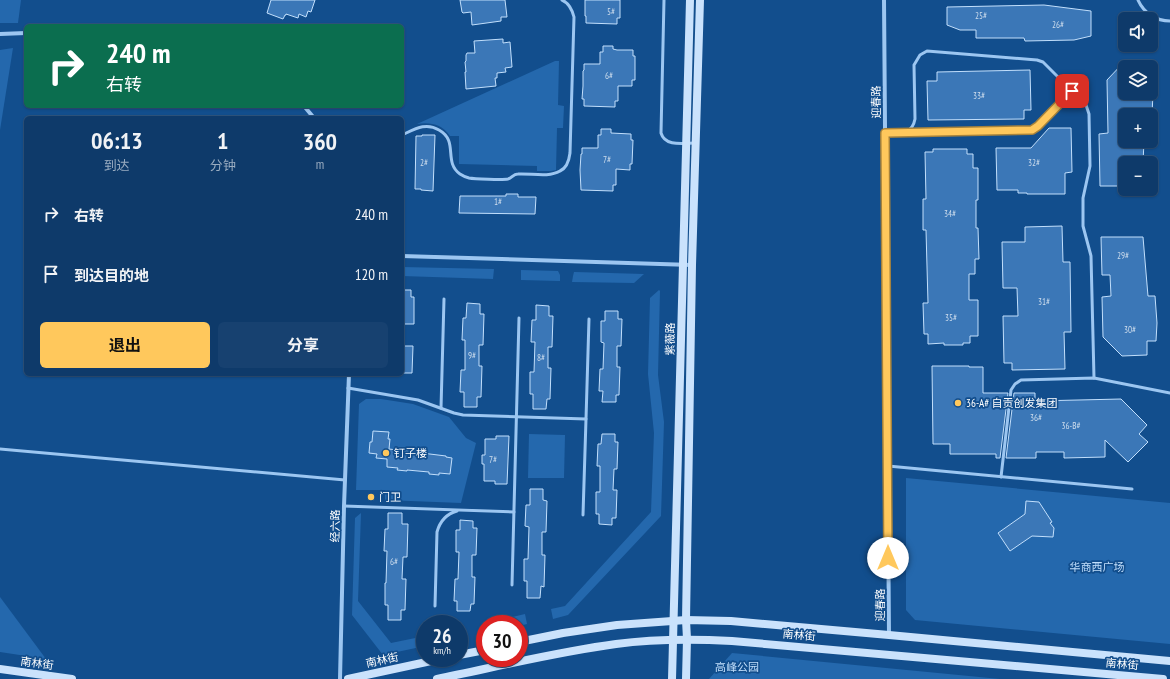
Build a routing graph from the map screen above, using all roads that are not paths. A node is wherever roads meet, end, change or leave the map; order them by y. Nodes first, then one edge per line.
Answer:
1 (562, 0) edge
2 (664, 0) edge
3 (690, 0) edge
4 (700, 0) edge
5 (884, 0) edge
6 (1138, 0) edge
7 (1170, 21) edge
8 (24, 33) edge
9 (0, 34) edge
10 (1072, 91) junction
11 (306, 108) edge
12 (312, 116) edge
13 (885, 133) junction
14 (901, 133) junction
15 (404, 134) edge
16 (696, 143) junction
17 (404, 256) edge
18 (683, 264) junction
19 (692, 265) junction
20 (444, 299) dead end
21 (519, 318) dead end
22 (589, 319) dead end
23 (349, 376) edge
24 (1094, 378) junction
25 (348, 388) junction
26 (1170, 393) edge
27 (441, 408) junction
28 (517, 417) junction
29 (586, 419) junction
30 (0, 450) edge
31 (888, 466) junction
32 (1001, 477) junction
33 (345, 480) junction
34 (1132, 489) dead end
35 (344, 506) junction
36 (458, 510) junction
37 (514, 512) junction
38 (583, 514) dead end
39 (512, 585) dead end
40 (435, 606) dead end
41 (686, 620) junction
42 (673, 621) junction
43 (889, 635) junction
44 (687, 639) junction
45 (528, 640) edge
46 (673, 640) junction
47 (1170, 661) edge
48 (416, 664) edge
49 (0, 669) edge
50 (72, 679) edge
51 (340, 679) edge
52 (348, 679) edge
53 (437, 679) edge
54 (672, 679) edge
55 (686, 679) edge
56 (1163, 679) edge

1 - 15 lane
2 - 16 lane
3 - 18 main road, 紫薇路
4 - 16 main road, 紫薇路
5 - 13 street, 迎春路
6 - 7 lane
8 - 9 street
10 - 14 lane
10 - 14 lane
10 - 24 lane
11 - 12 street
13 - 14 lane
13 - 31 street, 迎春路
16 - 19 main road, 紫薇路
17 - 18 street
18 - 19 street
18 - 42 main road, 紫薇路
19 - 41 main road, 紫薇路
20 - 27 lane
21 - 28 lane
22 - 29 lane
23 - 25 street, 经六路
24 - 26 lane
24 - 32 lane
25 - 27 lane
25 - 33 street, 经六路
27 - 28 lane
28 - 29 lane
28 - 37 lane
29 - 38 lane
30 - 33 lane
31 - 32 lane
31 - 43 street, 迎春路
32 - 34 lane
33 - 35 street, 经六路
35 - 36 lane
35 - 51 street, 经六路
36 - 37 lane
36 - 40 lane
37 - 39 lane
41 - 42 main road, 南林街
41 - 43 main road, 南林街
41 - 44 main road, 紫薇路
42 - 45 main road, 南林街
42 - 46 main road, 紫薇路
43 - 47 main road, 南林街
44 - 46 main road, 南林街
44 - 55 main road, 紫薇路
44 - 56 main road, 南林街
46 - 53 main road, 南林街
46 - 54 main road, 紫薇路
48 - 52 main road, 南林街
49 - 50 main road, 南林街

